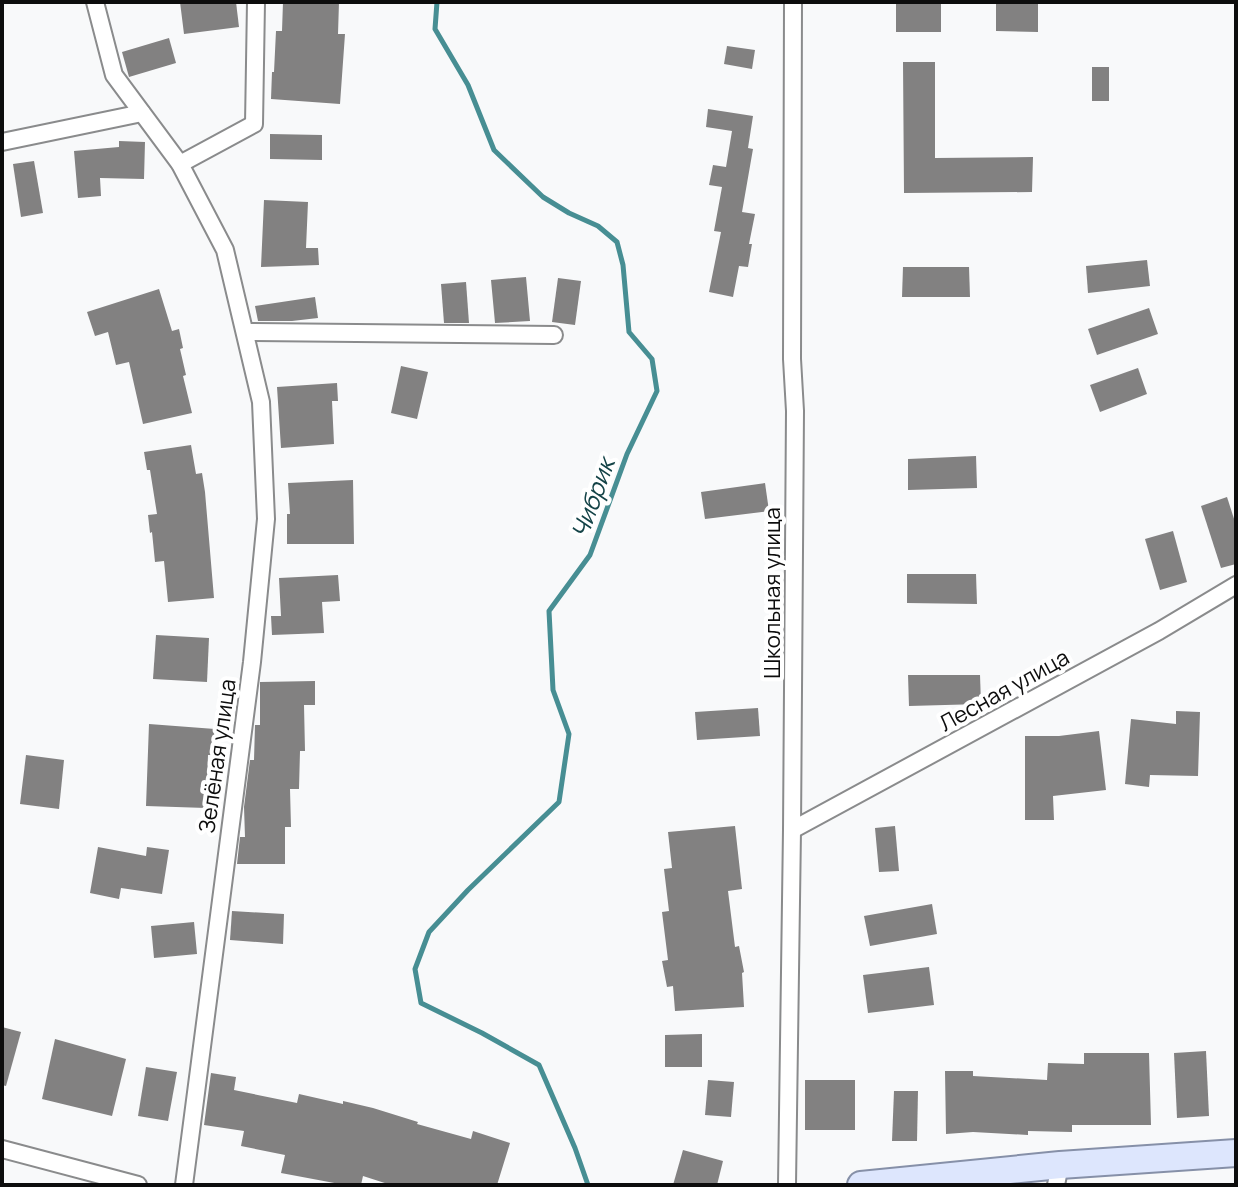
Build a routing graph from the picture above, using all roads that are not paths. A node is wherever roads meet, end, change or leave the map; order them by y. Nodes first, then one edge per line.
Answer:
1 (95, 2) edge
2 (256, 2) edge
3 (793, 2) edge
4 (142, 113) junction
5 (2, 142) edge
6 (180, 164) junction
7 (245, 332) junction
8 (554, 335) dead end
9 (1236, 585) edge
10 (792, 830) junction
11 (2, 1149) edge
12 (1236, 1153) edge
13 (1058, 1175) edge
14 (138, 1185) edge
15 (184, 1185) edge
16 (787, 1185) edge
17 (861, 1185) edge

1 - 4 street, Зелёная улица
2 - 6 street
3 - 10 street, Школьная улица
4 - 5 street
4 - 6 street, Зелёная улица
6 - 7 street, Зелёная улица
7 - 8 street
7 - 15 street, Зелёная улица
9 - 10 street, Лесная улица
10 - 16 street, Школьная улица
11 - 14 street
12 - 13 main road
13 - 17 main road

